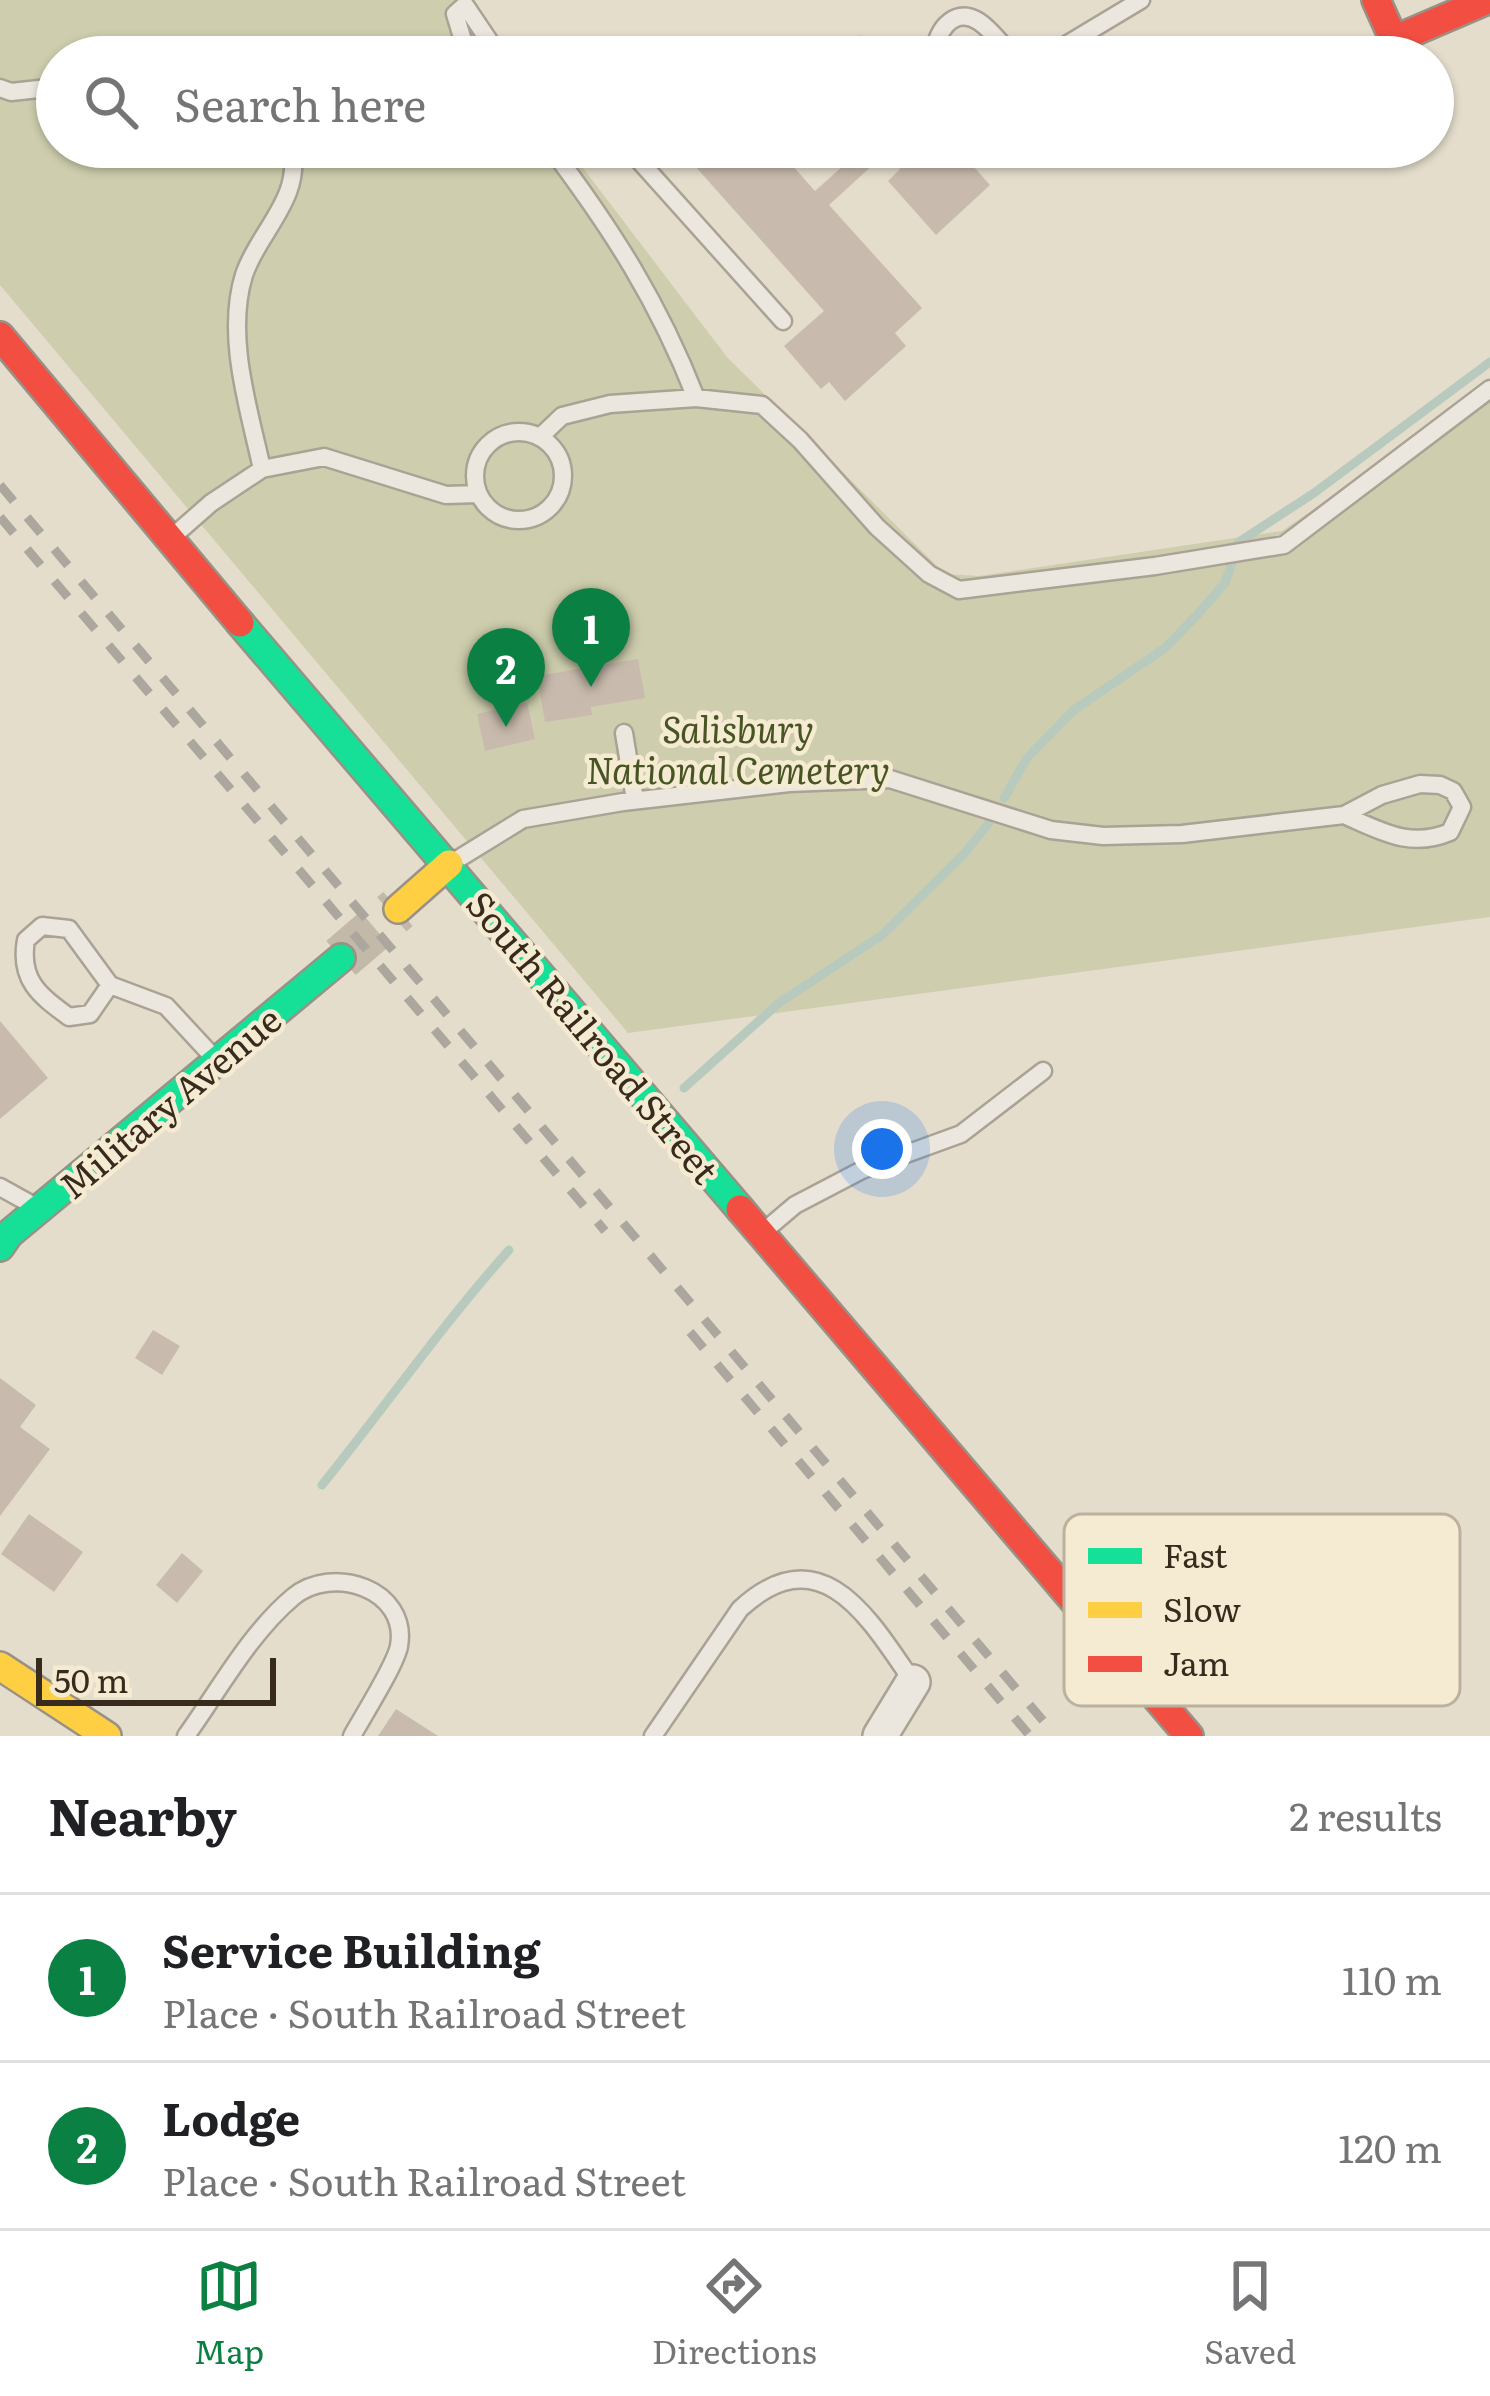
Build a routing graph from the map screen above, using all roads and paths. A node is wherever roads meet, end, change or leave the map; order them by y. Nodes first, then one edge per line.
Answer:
1 (1141, 0) edge
2 (1376, 0) edge
3 (1487, 0) edge
4 (462, 36) edge
5 (485, 36) edge
6 (938, 36) edge
7 (993, 36) edge
8 (1081, 36) edge
9 (1392, 36) edge
10 (1403, 36) edge
11 (0, 88) edge
12 (36, 89) edge
13 (290, 168) edge
14 (566, 168) edge
15 (646, 168) edge
16 (783, 322) dead end
17 (0, 336) edge
18 (1490, 389) edge
19 (696, 398) junction
20 (540, 436) junction
21 (262, 469) junction
22 (478, 494) junction
23 (169, 539) junction
24 (624, 733) dead end
25 (635, 800) junction
26 (1344, 815) junction
27 (449, 864) junction
28 (398, 909) tunnel mouth
29 (341, 958) tunnel mouth
30 (110, 985) junction
31 (218, 1061) junction
32 (1042, 1071) dead end
33 (0, 1187) edge
34 (40, 1208) junction
35 (761, 1233) junction
36 (0, 1247) edge
37 (1064, 1589) edge
38 (0, 1666) edge
39 (914, 1682) joint
40 (1163, 1706) edge
41 (107, 1736) edge
42 (186, 1736) edge
43 (352, 1736) edge
44 (653, 1736) edge
45 (880, 1736) edge
46 (1189, 1736) edge

1 - 8 lane
2 - 9 street
3 - 10 street
4 - 5 lane
6 - 7 lane
11 - 12 lane
13 - 21 lane
14 - 19 lane
15 - 16 lane
17 - 23 street, South Railroad Street
18 - 19 lane
19 - 20 lane
20 - 22 lane
20 - 22 lane
21 - 22 lane
21 - 23 lane
23 - 27 street, South Railroad Street
24 - 25 lane
25 - 26 lane
25 - 27 lane
26 - 26 lane
27 - 28 street
27 - 35 street, South Railroad Street
29 - 31 street, Military Avenue
30 - 30 lane
30 - 31 lane
31 - 34 street, Military Avenue
32 - 35 lane
33 - 34 lane
34 - 36 street, Military Avenue
35 - 37 street, South Railroad Street
38 - 41 street
39 - 44 lane
39 - 45 street
40 - 46 street, South Railroad Street
42 - 43 lane

